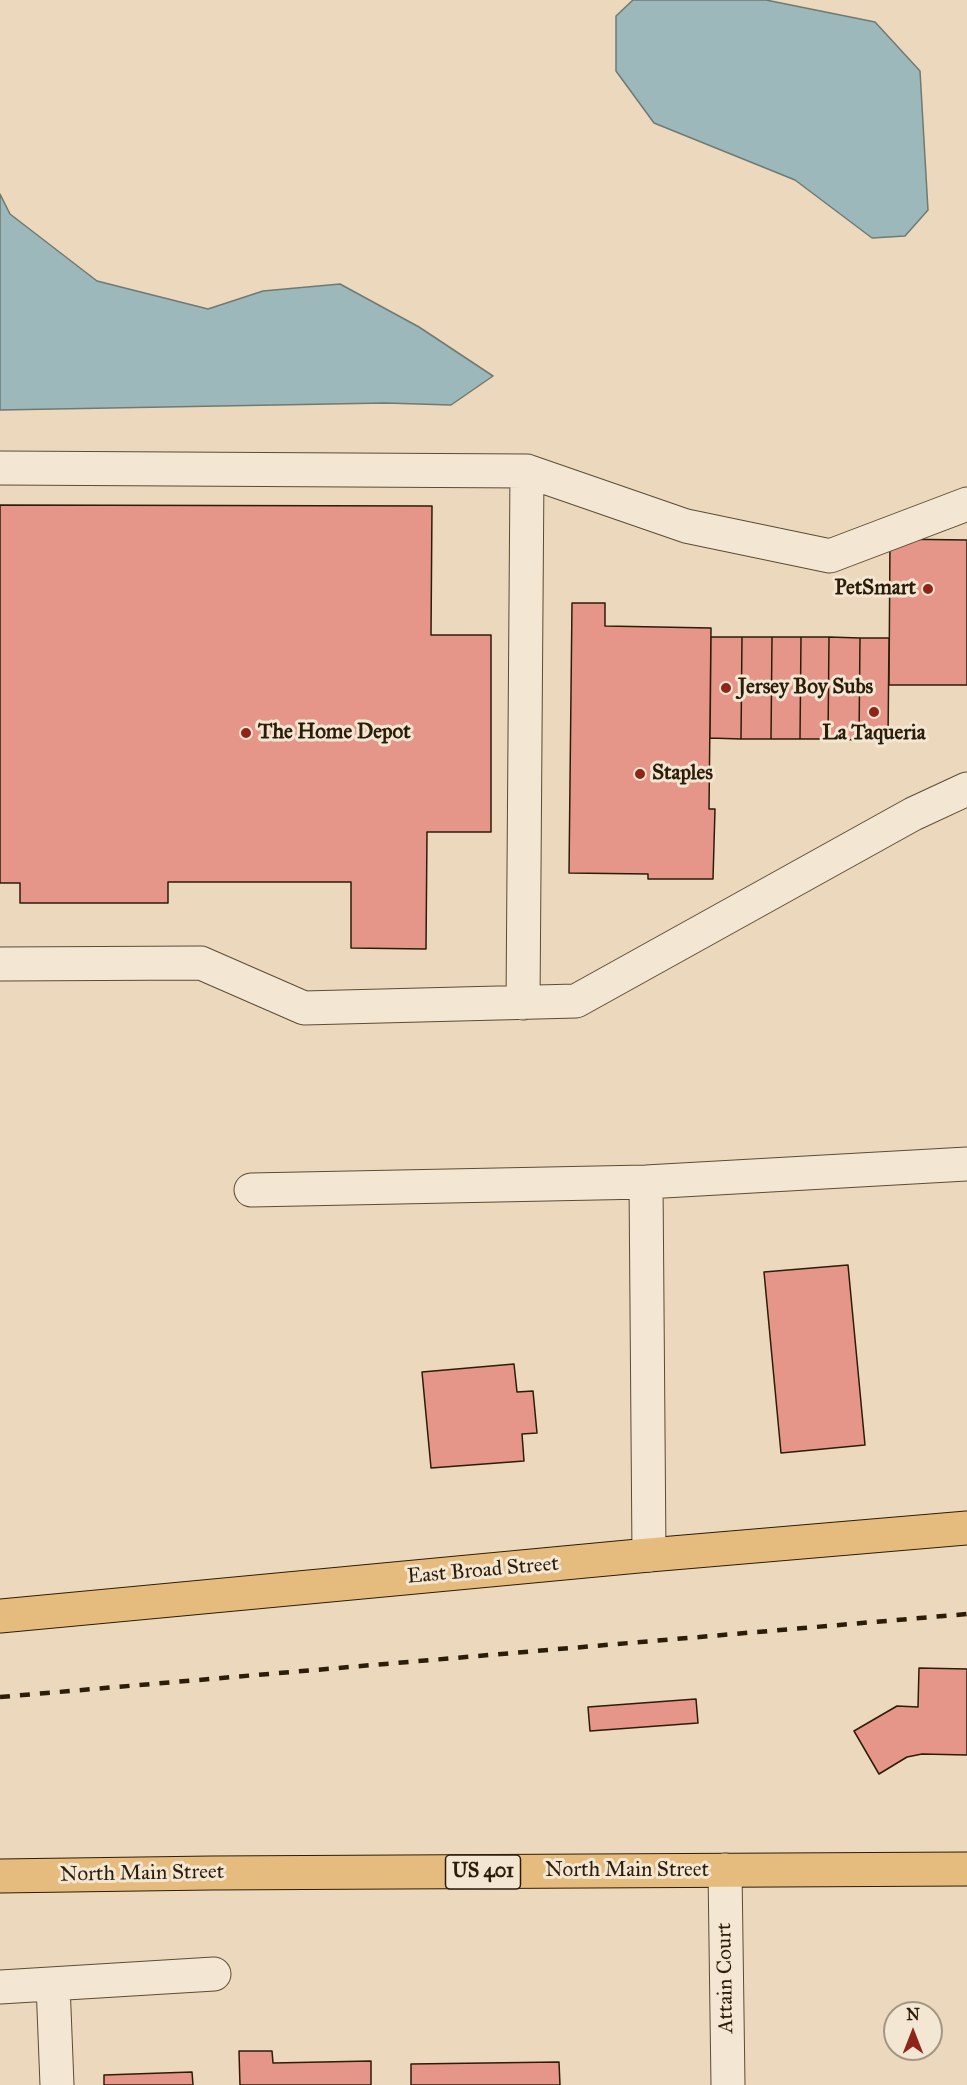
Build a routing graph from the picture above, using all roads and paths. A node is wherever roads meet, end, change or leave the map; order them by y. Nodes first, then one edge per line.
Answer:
1 (0, 468) edge
2 (527, 471) junction
3 (967, 504) edge
4 (967, 789) edge
5 (0, 964) edge
6 (523, 1003) junction
7 (967, 1164) edge
8 (646, 1182) junction
9 (251, 1190) dead end
10 (967, 1528) edge
11 (650, 1555) junction
12 (0, 1616) edge
13 (967, 1869) edge
14 (725, 1870) junction
15 (0, 1876) edge
16 (214, 1974) dead end
17 (53, 1984) junction
18 (0, 1988) edge
19 (57, 2085) edge
20 (728, 2085) edge

1 - 2 street
2 - 3 street
2 - 6 street
4 - 6 street
5 - 6 street
7 - 8 street
8 - 9 street
8 - 11 street
10 - 11 main road, East Broad Street
11 - 12 main road, East Broad Street
13 - 14 main road, North Main Street / US 401
14 - 15 main road, North Main Street / US 401
14 - 20 street, Attain Court
16 - 17 street
17 - 18 street
17 - 19 street

